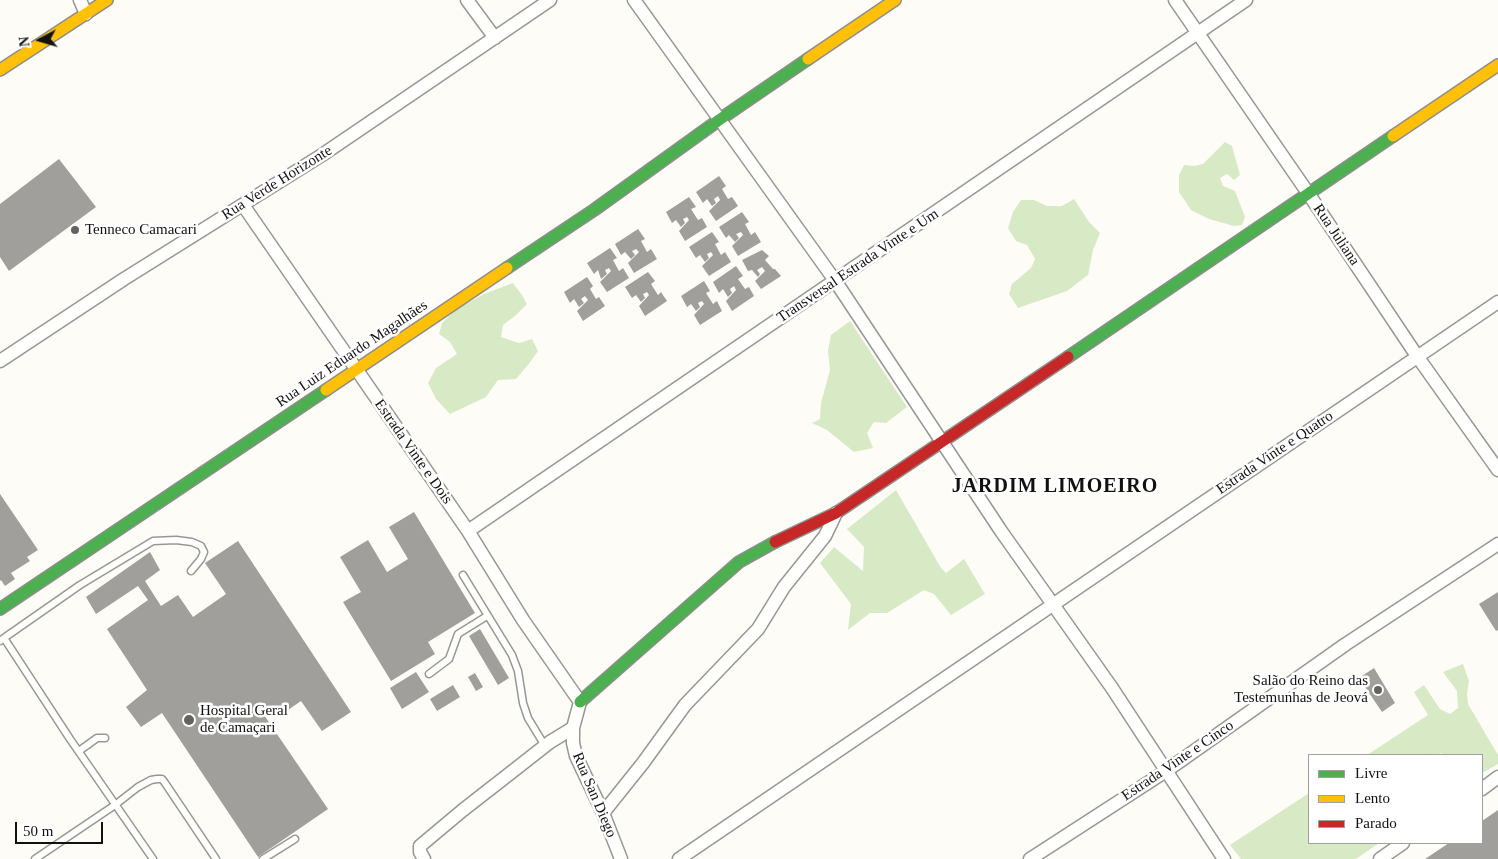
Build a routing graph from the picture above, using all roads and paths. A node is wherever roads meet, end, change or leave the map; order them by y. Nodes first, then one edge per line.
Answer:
1 (80, 0) edge
2 (107, 0) edge
3 (467, 0) edge
4 (550, 0) edge
5 (634, 0) edge
6 (895, 0) edge
7 (1175, 0) edge
8 (1246, 0) edge
9 (86, 14) junction
10 (1198, 33) junction
11 (494, 38) junction
12 (1498, 64) edge
13 (0, 70) edge
14 (719, 120) junction
15 (1308, 193) junction
16 (243, 205) junction
17 (836, 282) junction
18 (1498, 302) edge
19 (1417, 356) junction
20 (0, 361) edge
21 (356, 370) junction
22 (942, 444) junction
23 (1498, 470) edge
24 (836, 513) junction
25 (468, 531) junction
26 (1498, 544) edge
27 (191, 571) dead end
28 (463, 575) dead end
29 (1053, 605) junction
30 (0, 608) edge
31 (487, 616) junction
32 (2, 640) edge
33 (429, 674) dead end
34 (580, 702) junction
35 (573, 728) junction
36 (105, 738) dead end
37 (545, 746) junction
38 (79, 752) junction
39 (1166, 770) junction
40 (1498, 777) edge
41 (1483, 787) edge
42 (115, 805) junction
43 (603, 813) junction
44 (295, 840) dead end
45 (1402, 844) edge
46 (34, 859) edge
47 (153, 859) edge
48 (216, 859) edge
49 (263, 859) edge
50 (424, 859) edge
51 (620, 859) edge
52 (679, 859) edge
53 (1030, 859) edge
54 (1224, 859) edge
55 (1380, 859) edge

1 - 9 street
2 - 9 street
3 - 11 street
4 - 11 street, Rua Verde Horizonte
5 - 14 street
6 - 14 street, Rua Luiz Eduardo Magalhães
7 - 10 street, Rua Juliana
8 - 10 street, Transversal Estrada Vinte e Um
9 - 13 street
10 - 15 street, Rua Juliana
10 - 17 street, Transversal Estrada Vinte e Um
11 - 16 street, Rua Verde Horizonte
12 - 15 street
14 - 17 street
14 - 21 street, Rua Luiz Eduardo Magalhães
15 - 19 street, Rua Juliana
15 - 22 street
16 - 20 street, Rua Verde Horizonte
16 - 21 street, Estrada Vinte e Dois
17 - 22 street
17 - 25 street, Transversal Estrada Vinte e Um
18 - 19 street, Estrada Vinte e Quatro
19 - 23 street, Rua Juliana
19 - 29 street, Estrada Vinte e Quatro
21 - 25 street, Estrada Vinte e Dois
21 - 30 street, Rua Luiz Eduardo Magalhães
22 - 24 street
22 - 29 street
24 - 34 street
24 - 43 street
25 - 34 street, Estrada Vinte e Dois
26 - 39 street, Estrada Vinte e Cinco
27 - 32 lane
28 - 31 lane
29 - 39 street
29 - 52 street, Estrada Vinte e Quatro
31 - 33 lane
31 - 37 lane
32 - 38 lane
34 - 35 street, Rua San Diego
35 - 37 street
35 - 43 street, Rua San Diego
36 - 38 lane
37 - 50 street
38 - 42 lane
39 - 53 street, Estrada Vinte e Cinco
39 - 54 street
40 - 41 street
42 - 46 lane
42 - 47 lane
42 - 48 lane
43 - 51 street, Rua San Diego
44 - 49 lane
45 - 55 street

